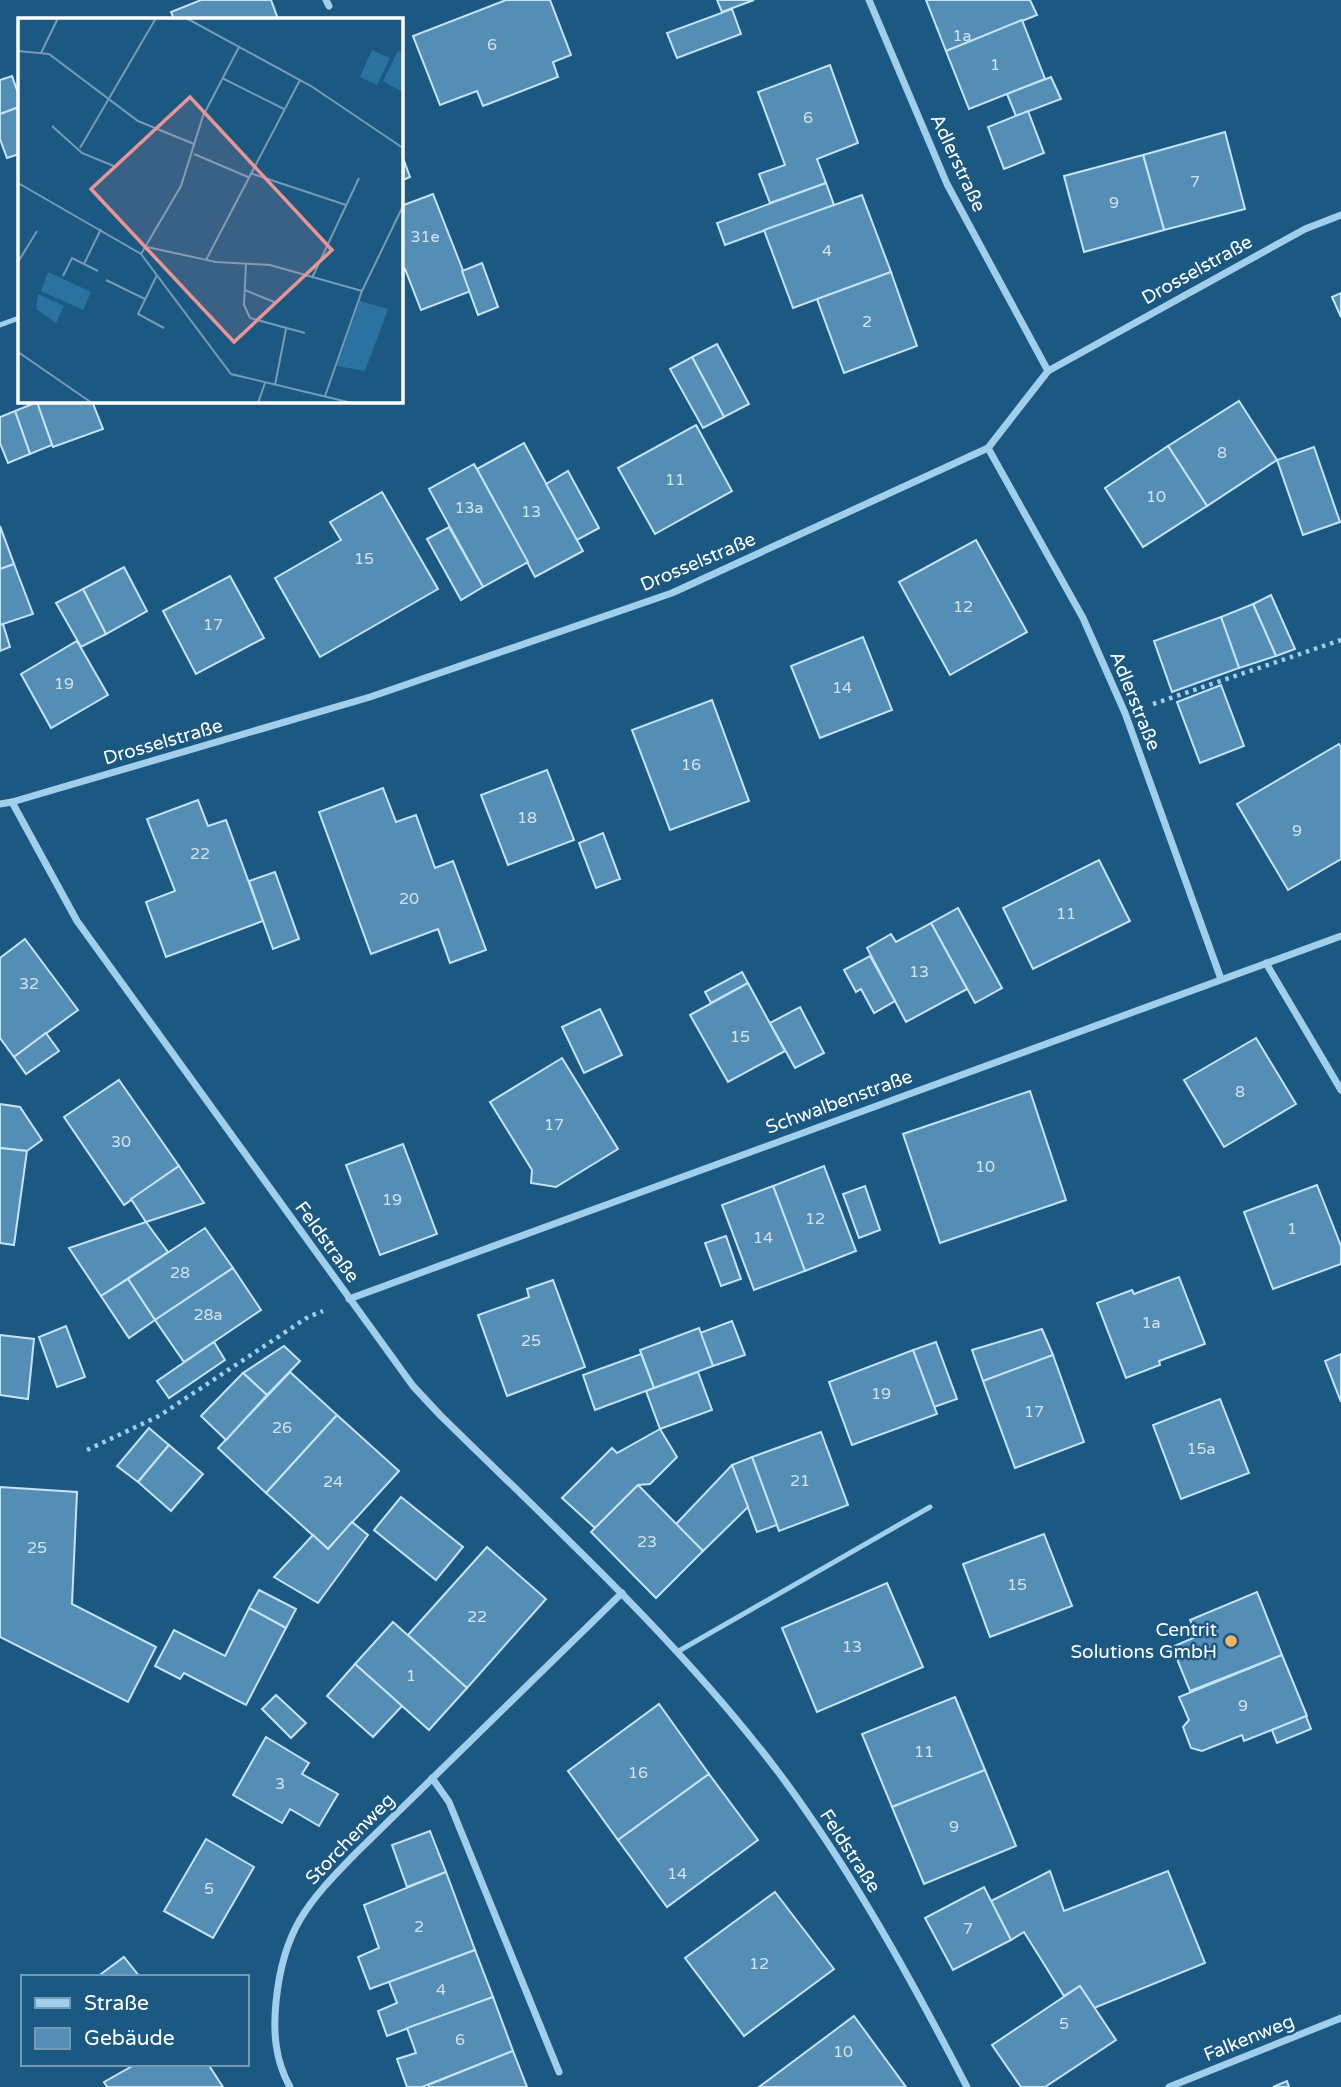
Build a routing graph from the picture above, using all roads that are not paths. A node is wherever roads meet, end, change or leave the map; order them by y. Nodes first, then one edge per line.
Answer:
1 (869, 0) edge
2 (1341, 215) edge
3 (18, 318) edge
4 (0, 325) edge
5 (1048, 371) junction
6 (988, 448) junction
7 (12, 802) junction
8 (0, 804) edge
9 (1341, 936) edge
10 (1266, 963) junction
11 (1221, 979) junction
12 (1341, 1090) edge
13 (349, 1299) junction
14 (930, 1507) dead end
15 (622, 1593) junction
16 (677, 1652) junction
17 (432, 1778) junction
18 (1341, 2018) edge
19 (559, 2072) dead end
20 (290, 2087) edge
21 (967, 2087) edge
22 (1169, 2087) edge

1 - 5 street, Adlerstraße
2 - 5 street, Drosselstraße
3 - 4 lane
5 - 6 street, Drosselstraße
6 - 7 street, Drosselstraße
6 - 11 street, Adlerstraße
7 - 8 street, Drosselstraße
7 - 13 street, Feldstraße
9 - 10 street, Schwalbenstraße
10 - 11 street, Schwalbenstraße
10 - 12 street
11 - 13 street, Schwalbenstraße
13 - 15 street, Feldstraße
14 - 16 lane
15 - 16 street, Feldstraße
15 - 17 street, Storchenweg
16 - 21 street, Feldstraße
17 - 19 street
17 - 20 street, Storchenweg
18 - 22 street, Falkenweg

